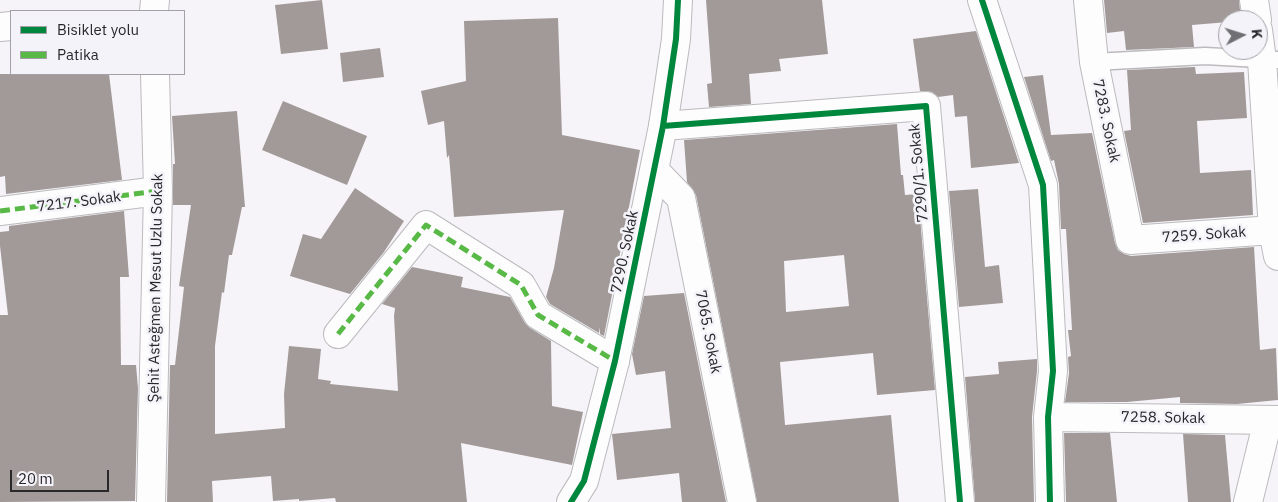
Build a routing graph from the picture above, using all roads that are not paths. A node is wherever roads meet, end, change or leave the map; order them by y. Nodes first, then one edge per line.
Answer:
1 (678, 0) edge
2 (982, 0) edge
3 (1088, 0) edge
4 (1270, 60) edge
5 (1094, 62) junction
6 (156, 75) edge
7 (663, 126) junction
8 (655, 171) junction
9 (158, 192) junction
10 (0, 211) edge
11 (1130, 240) joint
12 (1276, 240) edge
13 (338, 334) dead end
14 (615, 361) junction
15 (1048, 416) junction
16 (1273, 420) edge
17 (151, 502) edge
18 (571, 502) edge
19 (742, 502) edge
20 (960, 502) edge
21 (1050, 502) edge
22 (1248, 502) edge

1 - 7 street, 7290. Sokak
2 - 15 street
3 - 5 street, 7283. Sokak
4 - 5 lane
4 - 12 street
5 - 11 street, 7283. Sokak
6 - 9 street, Şehit Asteğmen Mesut Uzlu Sokak
7 - 8 street, 7290. Sokak
7 - 20 street, 7290/1. Sokak
8 - 14 street, 7290. Sokak
8 - 19 street, 7065. Sokak
9 - 10 street, 7217. Sokak
9 - 17 street, Şehit Asteğmen Mesut Uzlu Sokak
11 - 12 street, 7259. Sokak
13 - 14 street
14 - 18 street, 7290. Sokak
15 - 16 street, 7258. Sokak
15 - 21 street
16 - 22 street

